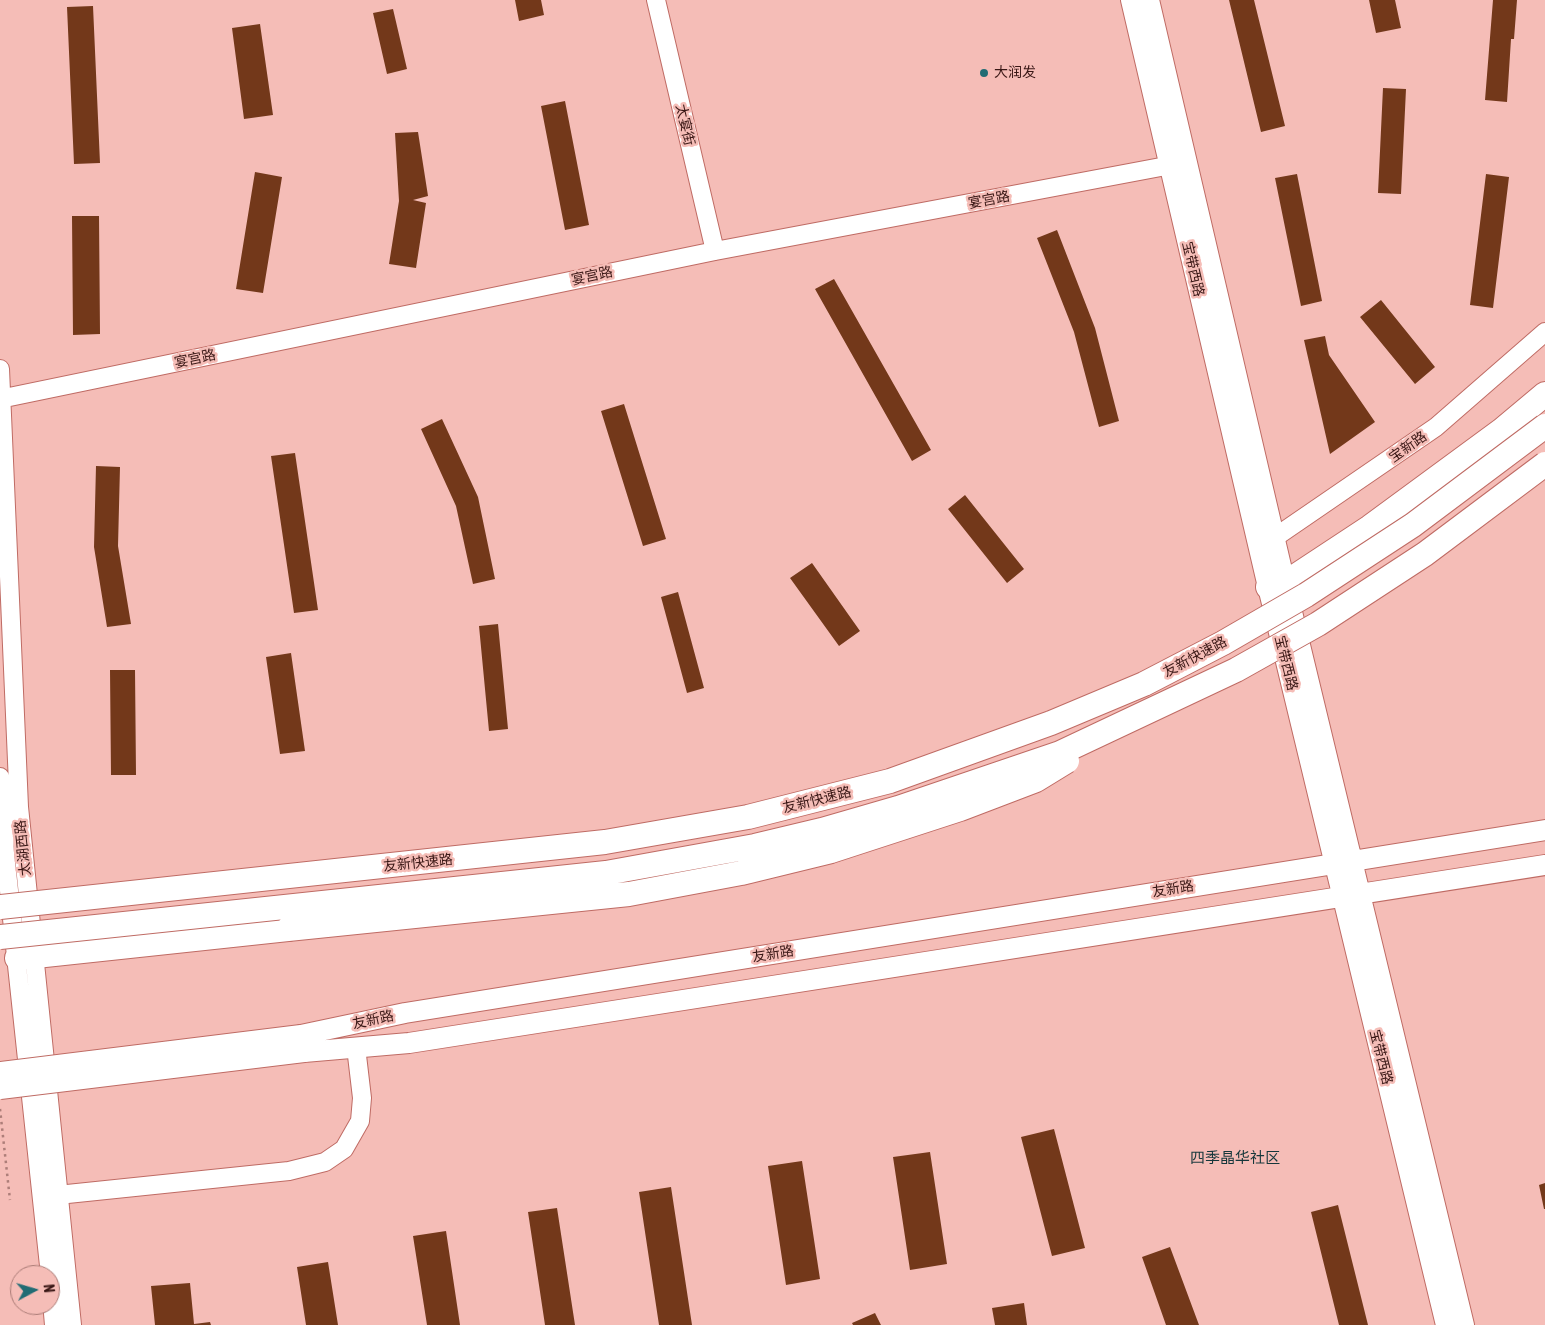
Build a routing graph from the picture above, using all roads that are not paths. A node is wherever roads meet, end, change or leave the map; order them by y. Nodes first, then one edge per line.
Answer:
1 (656, 0) edge
2 (1131, 0) edge
3 (1149, 0) edge
4 (1177, 164) junction
5 (714, 251) junction
6 (1545, 332) edge
7 (0, 369) edge
8 (1545, 394) edge
9 (1, 399) edge
10 (1545, 426) edge
11 (1545, 464) edge
12 (1266, 540) junction
13 (1276, 585) junction
14 (1156, 709) junction
15 (0, 777) edge
16 (1545, 830) edge
17 (1343, 863) junction
18 (1545, 865) edge
19 (1351, 896) junction
20 (0, 907) edge
21 (0, 937) edge
22 (25, 957) junction
23 (302, 1044) junction
24 (356, 1047) junction
25 (0, 1072) edge
26 (0, 1089) edge
27 (51, 1195) junction
28 (50, 1265) edge
29 (72, 1325) edge
30 (1446, 1325) edge
31 (1464, 1325) edge

1 - 5 street, 太宴街
2 - 4 main road, 宝带西路
3 - 4 main road, 宝带西路
4 - 5 street, 宴宫路
4 - 12 main road, 宝带西路
5 - 9 street, 宴宫路
6 - 12 street, 宝新路
7 - 9 street, 太湖西路
8 - 13 highway
9 - 22 street, 太湖西路
10 - 20 highway, 友新快速路, bridge
11 - 14 highway, 友新快速路, bridge
12 - 13 main road, 宝带西路
13 - 17 main road, 宝带西路
14 - 21 highway, 友新快速路, bridge
14 - 22 highway, bridge
15 - 22 street, 太湖西路
16 - 17 main road, 友新路
17 - 19 main road, 宝带西路
17 - 23 main road, 友新路
18 - 19 main road, 友新路
19 - 24 main road, 友新路
19 - 30 main road, 宝带西路
19 - 31 main road, 宝带西路
22 - 27 street, 太湖西路
23 - 24 main road, 友新路
23 - 25 main road, 友新路, bridge
23 - 26 main road, 友新路, bridge
24 - 27 street
27 - 28 street, 太湖西路
27 - 29 street, 太湖西路

